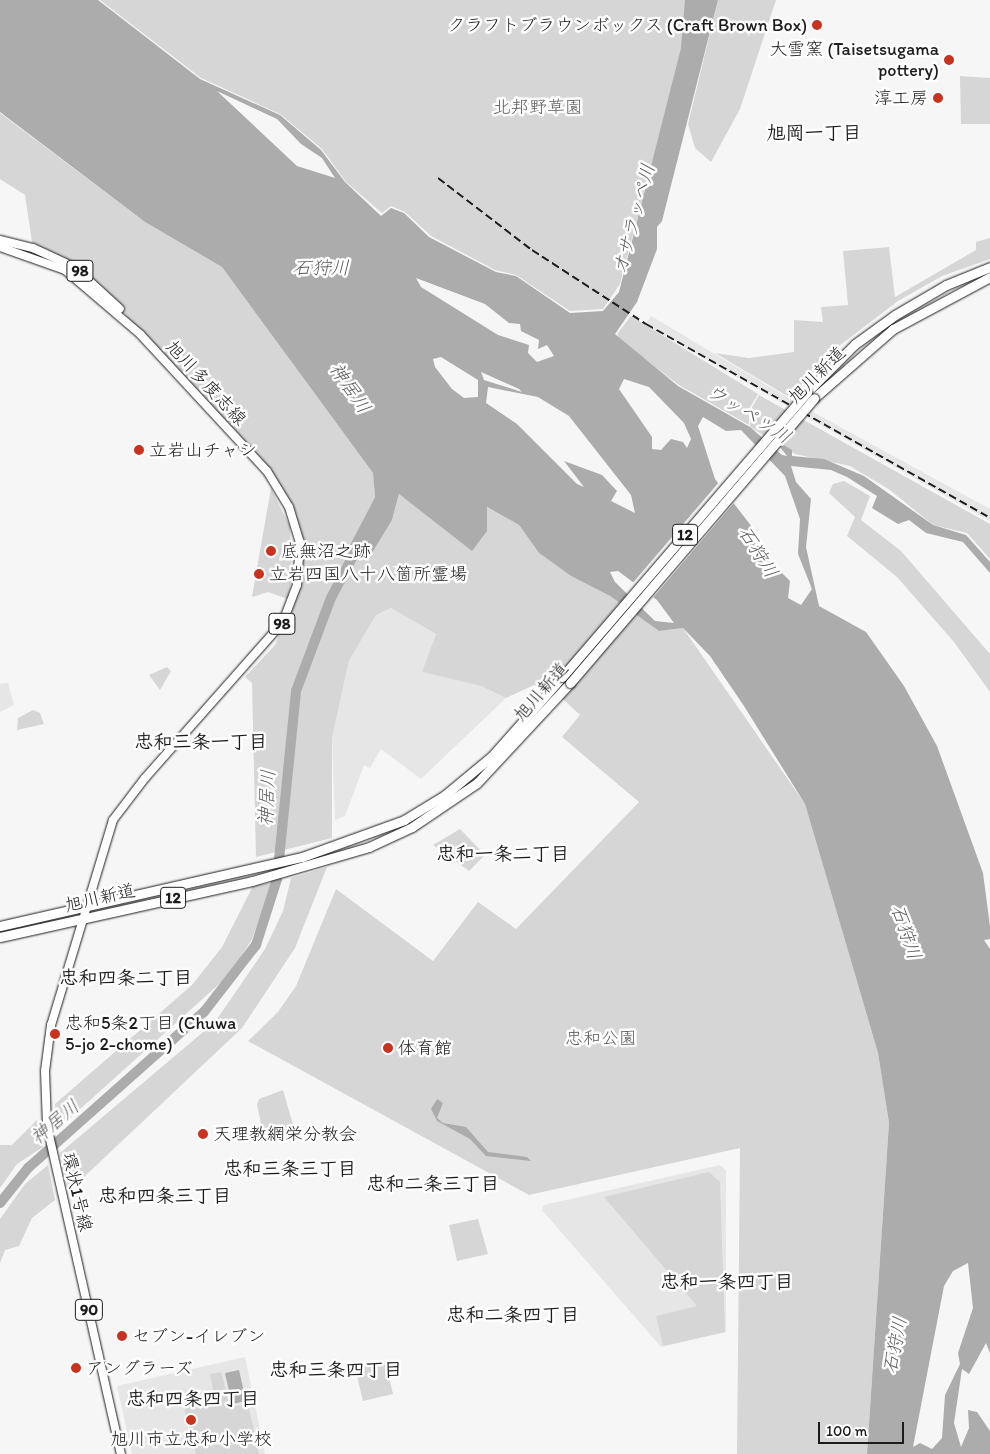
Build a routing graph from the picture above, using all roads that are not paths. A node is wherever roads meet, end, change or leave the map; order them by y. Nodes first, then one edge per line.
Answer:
1 (0, 240) edge
2 (0, 247) edge
3 (990, 267) edge
4 (990, 277) edge
5 (140, 334) junction
6 (566, 680) junction
7 (84, 908) junction
8 (80, 919) junction
9 (0, 926) edge
10 (0, 937) edge
11 (121, 1454) edge

1 - 5 main road, 旭川多度志線 / 98
2 - 5 main road, 旭川多度志線 / 98
3 - 6 highway, 旭川新道 / 12, bridge
4 - 6 highway, 旭川新道 / 12, bridge
5 - 7 main road, 旭川多度志線 / 98
6 - 7 highway, 旭川新道 / 12
6 - 8 highway, 旭川新道 / 12
7 - 8 main road, 環状1号線 / 90
7 - 9 highway, 旭川新道 / 12
8 - 10 highway, 旭川新道 / 12
8 - 11 main road, 環状1号線 / 90

